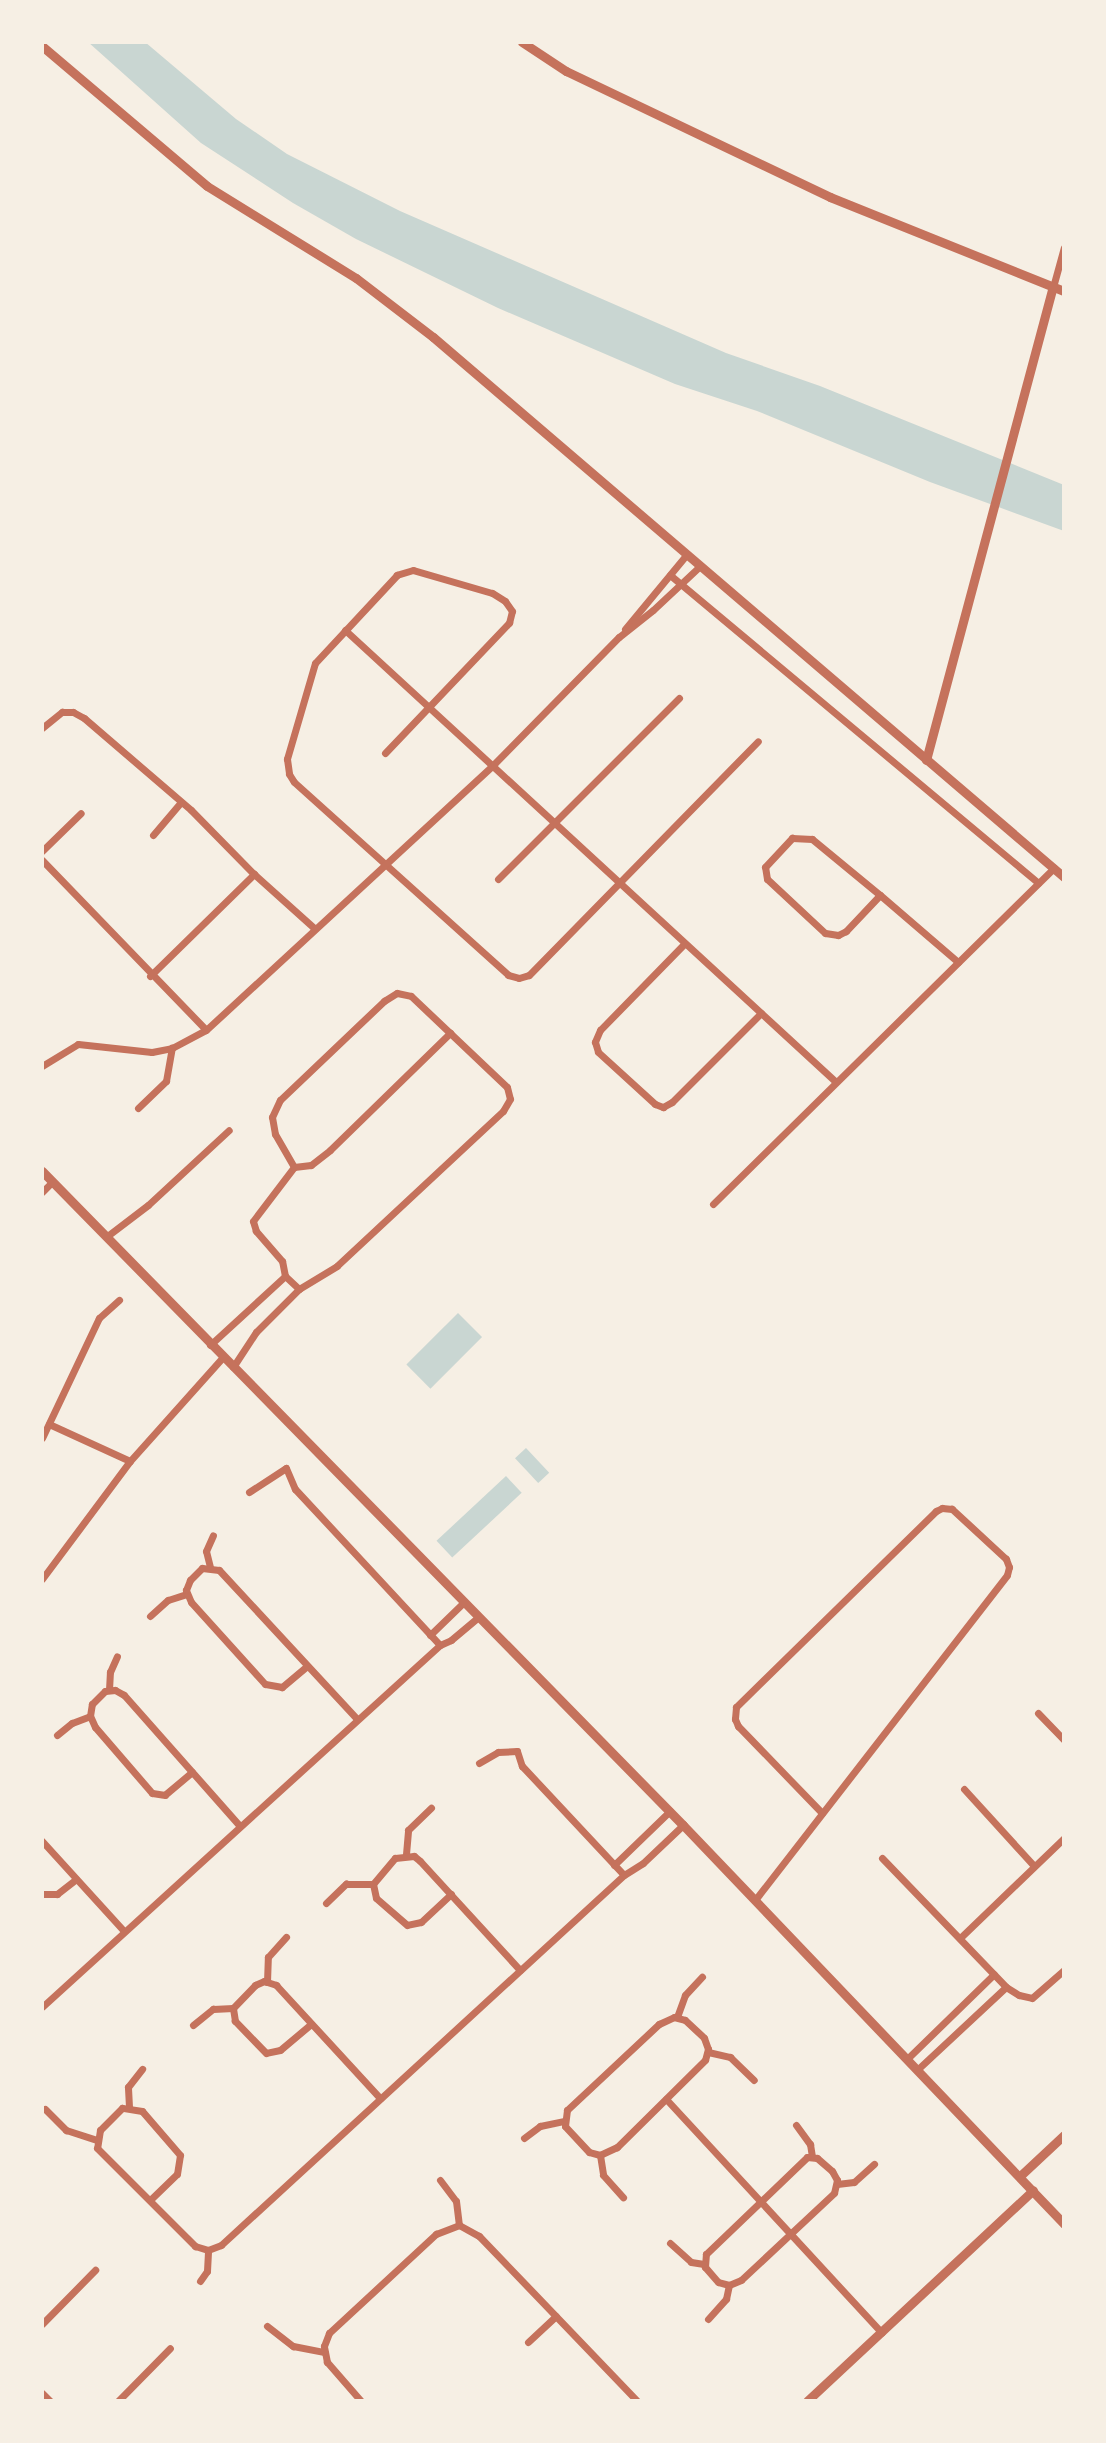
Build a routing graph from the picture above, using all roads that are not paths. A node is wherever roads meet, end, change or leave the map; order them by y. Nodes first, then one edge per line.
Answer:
1 (522, 42) edge
2 (42, 46) edge
3 (1064, 247) edge
4 (1053, 287) junction
5 (1064, 291) edge
6 (687, 554) junction
7 (700, 566) junction
8 (670, 575) junction
9 (681, 585) junction
10 (345, 630) junction
11 (619, 637) junction
12 (679, 698) dead end
13 (430, 705) junction
14 (42, 728) edge
15 (758, 741) dead end
16 (385, 753) dead end
17 (926, 760) junction
18 (494, 764) junction
19 (181, 802) junction
20 (81, 813) dead end
21 (553, 821) junction
22 (153, 835) dead end
23 (42, 851) edge
24 (42, 860) edge
25 (383, 864) junction
26 (1054, 868) junction
27 (254, 874) junction
28 (1064, 877) edge
29 (498, 879) dead end
30 (621, 883) junction
31 (1038, 883) junction
32 (880, 895) junction
33 (314, 928) junction
34 (684, 944) junction
35 (958, 962) junction
36 (150, 976) junction
37 (761, 1013) junction
38 (206, 1030) junction
39 (450, 1033) junction
40 (172, 1048) junction
41 (44, 1065) edge
42 (835, 1081) junction
43 (138, 1108) dead end
44 (229, 1130) dead end
45 (294, 1167) junction
46 (42, 1171) edge
47 (52, 1182) junction
48 (42, 1192) edge
49 (713, 1204) dead end
50 (106, 1237) junction
51 (285, 1276) junction
52 (299, 1289) junction
53 (119, 1300) dead end
54 (210, 1345) junction
55 (223, 1357) junction
56 (233, 1367) junction
57 (49, 1424) junction
58 (42, 1438) edge
59 (130, 1461) junction
60 (249, 1492) dead end
61 (213, 1535) dead end
62 (210, 1567) junction
63 (42, 1579) edge
64 (187, 1594) junction
65 (464, 1602) junction
66 (150, 1616) dead end
67 (478, 1617) junction
68 (430, 1635) junction
69 (440, 1645) junction
70 (117, 1656) dead end
71 (307, 1666) junction
72 (109, 1690) junction
73 (1038, 1713) dead end
74 (90, 1716) junction
75 (357, 1719) junction
76 (57, 1735) dead end
77 (1064, 1740) edge
78 (479, 1763) dead end
79 (192, 1772) junction
80 (964, 1789) dead end
81 (431, 1808) dead end
82 (670, 1811) junction
83 (822, 1813) junction
84 (683, 1825) junction
85 (240, 1826) junction
86 (1064, 1838) edge
87 (42, 1841) edge
88 (406, 1854) junction
89 (882, 1858) dead end
90 (614, 1865) junction
91 (1034, 1866) junction
92 (624, 1875) junction
93 (76, 1879) junction
94 (373, 1884) junction
95 (42, 1894) edge
96 (451, 1894) junction
97 (755, 1900) junction
98 (326, 1903) dead end
99 (124, 1931) junction
100 (286, 1937) dead end
101 (960, 1938) junction
102 (520, 1970) junction
103 (1064, 1970) edge
104 (994, 1974) junction
105 (702, 1977) dead end
106 (267, 1982) junction
107 (1006, 1987) junction
108 (42, 2007) edge
109 (233, 2008) junction
110 (677, 2017) junction
111 (311, 2024) junction
112 (193, 2025) dead end
113 (708, 2052) junction
114 (908, 2058) junction
115 (142, 2069) dead end
116 (918, 2069) junction
117 (754, 2080) dead end
118 (380, 2098) junction
119 (666, 2099) junction
120 (129, 2107) junction
121 (45, 2109) dead end
122 (564, 2121) junction
123 (796, 2125) dead end
124 (1064, 2135) edge
125 (524, 2138) dead end
126 (96, 2140) junction
127 (600, 2155) junction
128 (812, 2157) junction
129 (874, 2164) dead end
130 (1020, 2176) junction
131 (440, 2180) dead end
132 (837, 2184) junction
133 (1033, 2190) junction
134 (623, 2197) dead end
135 (150, 2200) junction
136 (761, 2200) junction
137 (1064, 2224) edge
138 (459, 2225) junction
139 (793, 2233) junction
140 (670, 2243) dead end
141 (208, 2250) junction
142 (704, 2264) junction
143 (95, 2270) dead end
144 (200, 2281) dead end
145 (729, 2285) junction
146 (556, 2316) junction
147 (708, 2319) dead end
148 (42, 2324) edge
149 (267, 2326) dead end
150 (882, 2333) junction
151 (528, 2342) dead end
152 (170, 2348) dead end
153 (324, 2352) junction
154 (42, 2393) edge
155 (50, 2401) edge
156 (118, 2401) edge
157 (361, 2401) edge
158 (637, 2401) edge
159 (807, 2401) edge

1 - 4 street
2 - 6 street
3 - 4 street
4 - 5 street
4 - 17 street
6 - 7 street
6 - 8 street
7 - 9 street
7 - 17 street
8 - 9 street
8 - 11 street
9 - 11 street
9 - 31 street
10 - 13 street
10 - 13 street
10 - 25 street
11 - 18 street
12 - 21 street
13 - 16 street
13 - 18 street
14 - 19 street
15 - 30 street
17 - 26 street
18 - 21 street
18 - 25 street
19 - 22 street
19 - 27 street
20 - 23 street
21 - 29 street
21 - 30 street
24 - 36 street
25 - 30 street
25 - 33 street
26 - 28 street
26 - 31 street
27 - 33 street
27 - 36 street
30 - 34 street
31 - 35 street
32 - 32 street
32 - 35 street
33 - 38 street
34 - 37 street
34 - 37 street
35 - 42 street
36 - 38 street
37 - 42 street
38 - 40 street
39 - 45 street
39 - 45 street
39 - 52 street
40 - 41 street
40 - 43 street
42 - 49 street
44 - 50 street
45 - 51 street
46 - 47 street
47 - 48 street
47 - 50 street
50 - 54 street
51 - 52 street
51 - 54 street
52 - 56 street
53 - 57 street
54 - 55 street
55 - 56 street
55 - 59 street
56 - 65 street
57 - 58 street
57 - 59 street
59 - 63 street
60 - 68 street
61 - 62 street
62 - 64 street
62 - 71 street
64 - 66 street
64 - 71 street
65 - 67 street
65 - 68 street
67 - 69 street
67 - 82 street
68 - 69 street
69 - 75 street
70 - 72 street
71 - 75 street
72 - 74 street
72 - 79 street
73 - 77 street
74 - 76 street
74 - 79 street
75 - 85 street
78 - 90 street
79 - 85 street
80 - 91 street
81 - 88 street
82 - 84 street
82 - 90 street
83 - 83 street
83 - 97 street
84 - 92 street
84 - 97 street
85 - 99 street
86 - 91 street
87 - 93 street
88 - 94 street
88 - 96 street
89 - 101 street
90 - 92 street
91 - 101 street
92 - 102 street
93 - 95 street
93 - 99 street
94 - 96 street
94 - 98 street
96 - 102 street
97 - 114 street
99 - 108 street
100 - 106 street
101 - 104 street
102 - 118 street
103 - 107 street
104 - 107 street
104 - 114 street
105 - 110 street
106 - 109 street
106 - 111 street
107 - 116 street
109 - 111 street
109 - 112 street
110 - 113 street
110 - 122 street
111 - 118 street
113 - 117 street
113 - 119 street
114 - 116 street
115 - 120 street
116 - 130 street
118 - 141 street
119 - 127 street
119 - 136 street
120 - 126 street
120 - 135 street
121 - 126 street
122 - 125 street
122 - 127 street
123 - 128 street
124 - 130 street
126 - 135 street
127 - 134 street
128 - 132 street
128 - 136 street
129 - 132 street
130 - 133 street
131 - 138 street
132 - 139 street
133 - 137 street
133 - 150 street
135 - 141 street
136 - 139 street
136 - 142 street
138 - 146 street
138 - 153 street
139 - 145 street
139 - 150 street
140 - 142 street
141 - 144 street
142 - 145 street
143 - 148 street
145 - 147 street
146 - 151 street
146 - 158 street
149 - 153 street
150 - 159 street
152 - 156 street
153 - 157 street
154 - 155 street

